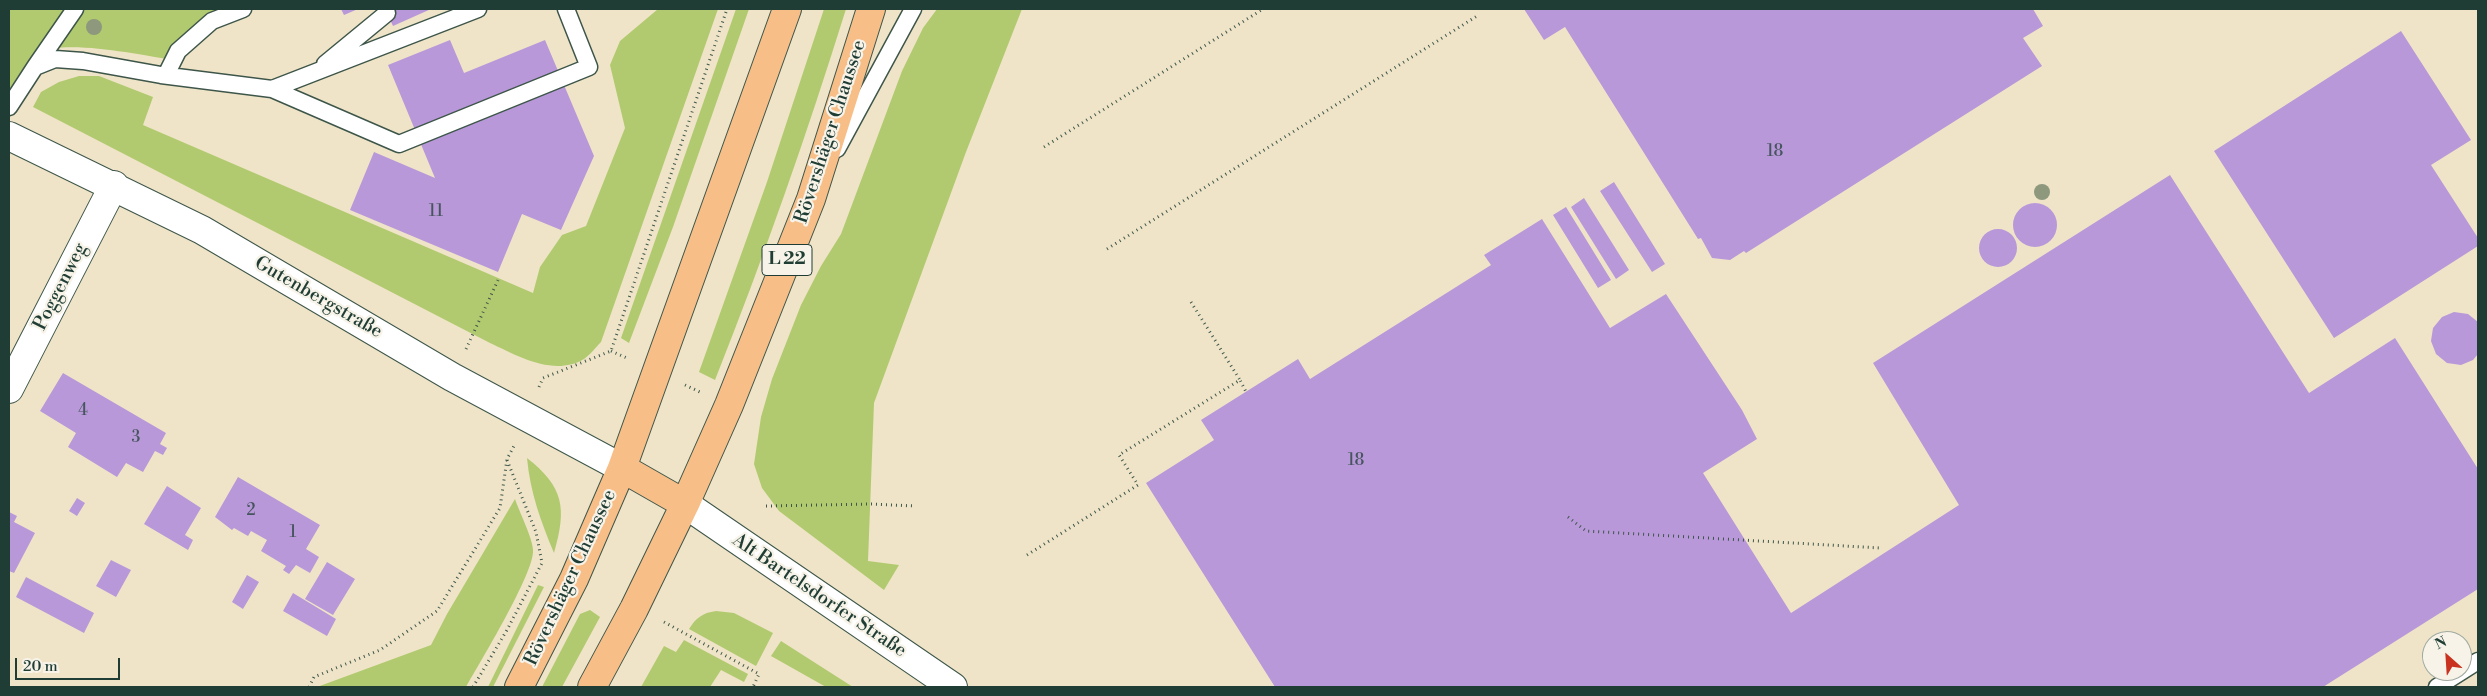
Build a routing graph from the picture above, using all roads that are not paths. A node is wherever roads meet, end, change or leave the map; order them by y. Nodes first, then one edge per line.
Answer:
1 (75, 9) edge
2 (243, 9) edge
3 (478, 9) edge
4 (566, 9) edge
5 (787, 9) edge
6 (871, 9) edge
7 (913, 9) edge
8 (387, 13) dead end
9 (36, 67) junction
10 (314, 73) junction
11 (166, 75) junction
12 (272, 89) junction
13 (9, 107) edge
14 (9, 136) edge
15 (114, 185) junction
16 (810, 199) junction
17 (9, 389) edge
18 (622, 468) junction
19 (685, 504) junction
20 (2478, 662) edge
21 (519, 687) edge
22 (592, 687) edge
23 (953, 687) edge
24 (2437, 687) edge

1 - 9 lane
2 - 11 lane
3 - 10 lane
4 - 12 lane
5 - 18 main road, Rövershäger Chaussee
6 - 16 main road, Rövershäger Chaussee / L 22
7 - 16 lane
8 - 10 lane
9 - 11 lane
9 - 13 lane
10 - 12 lane
11 - 12 lane
14 - 15 street, Gutenbergstraße
15 - 17 street, Poggenweg
15 - 18 street, Gutenbergstraße
16 - 19 main road, Rövershäger Chaussee / L 22
18 - 19 main road, Rövershäger Chaussee
18 - 21 main road, Rövershäger Chaussee
19 - 22 main road, Rövershäger Chaussee / L 22
19 - 23 street, Alt Bartelsdorfer Straße
20 - 24 lane

